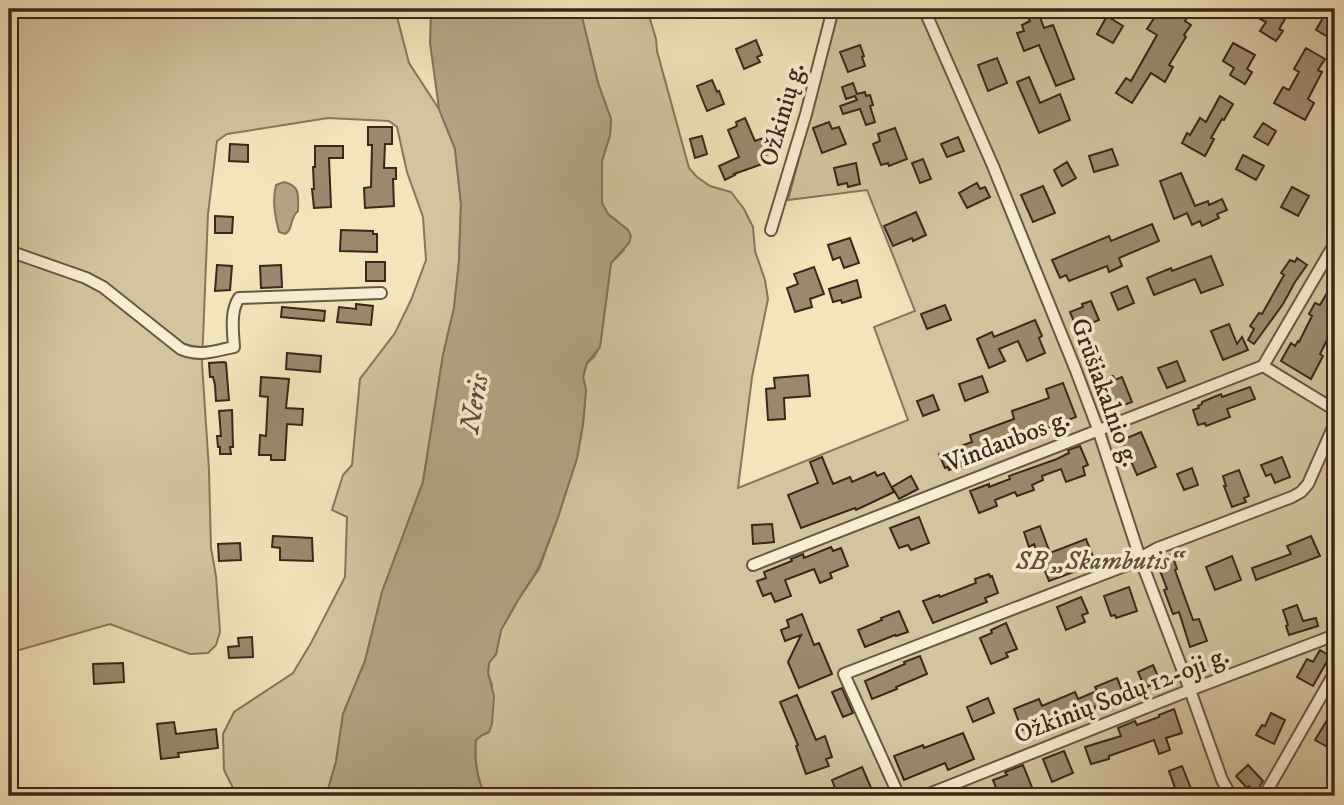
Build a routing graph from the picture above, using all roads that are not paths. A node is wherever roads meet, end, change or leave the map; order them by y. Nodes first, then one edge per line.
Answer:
1 (834, 9) edge
2 (924, 9) edge
3 (771, 230) dead end
4 (1335, 243) edge
5 (9, 251) edge
6 (381, 293) dead end
7 (1263, 366) junction
8 (1335, 410) edge
9 (1335, 423) edge
10 (1098, 429) junction
11 (1140, 558) junction
12 (753, 565) dead end
13 (1335, 635) edge
14 (1335, 672) edge
15 (1190, 690) junction
16 (899, 796) edge
17 (923, 796) edge
18 (1231, 796) edge
19 (1264, 796) edge

1 - 3 street, Ožkinių g.
2 - 10 street, Grūšiakalnio g.
4 - 7 street
5 - 6 street
7 - 8 street
7 - 10 street, Vindaubos g.
9 - 11 street
10 - 11 street, Grūšiakalnio g.
10 - 12 street, Vindaubos g.
11 - 15 street, Grūšiakalnio g.
11 - 16 street
13 - 15 street, Ožkinių Sodų 12-oji g.
14 - 19 street
15 - 17 street, Ožkinių Sodų 12-oji g.
15 - 18 street, Grūšiakalnio g.

